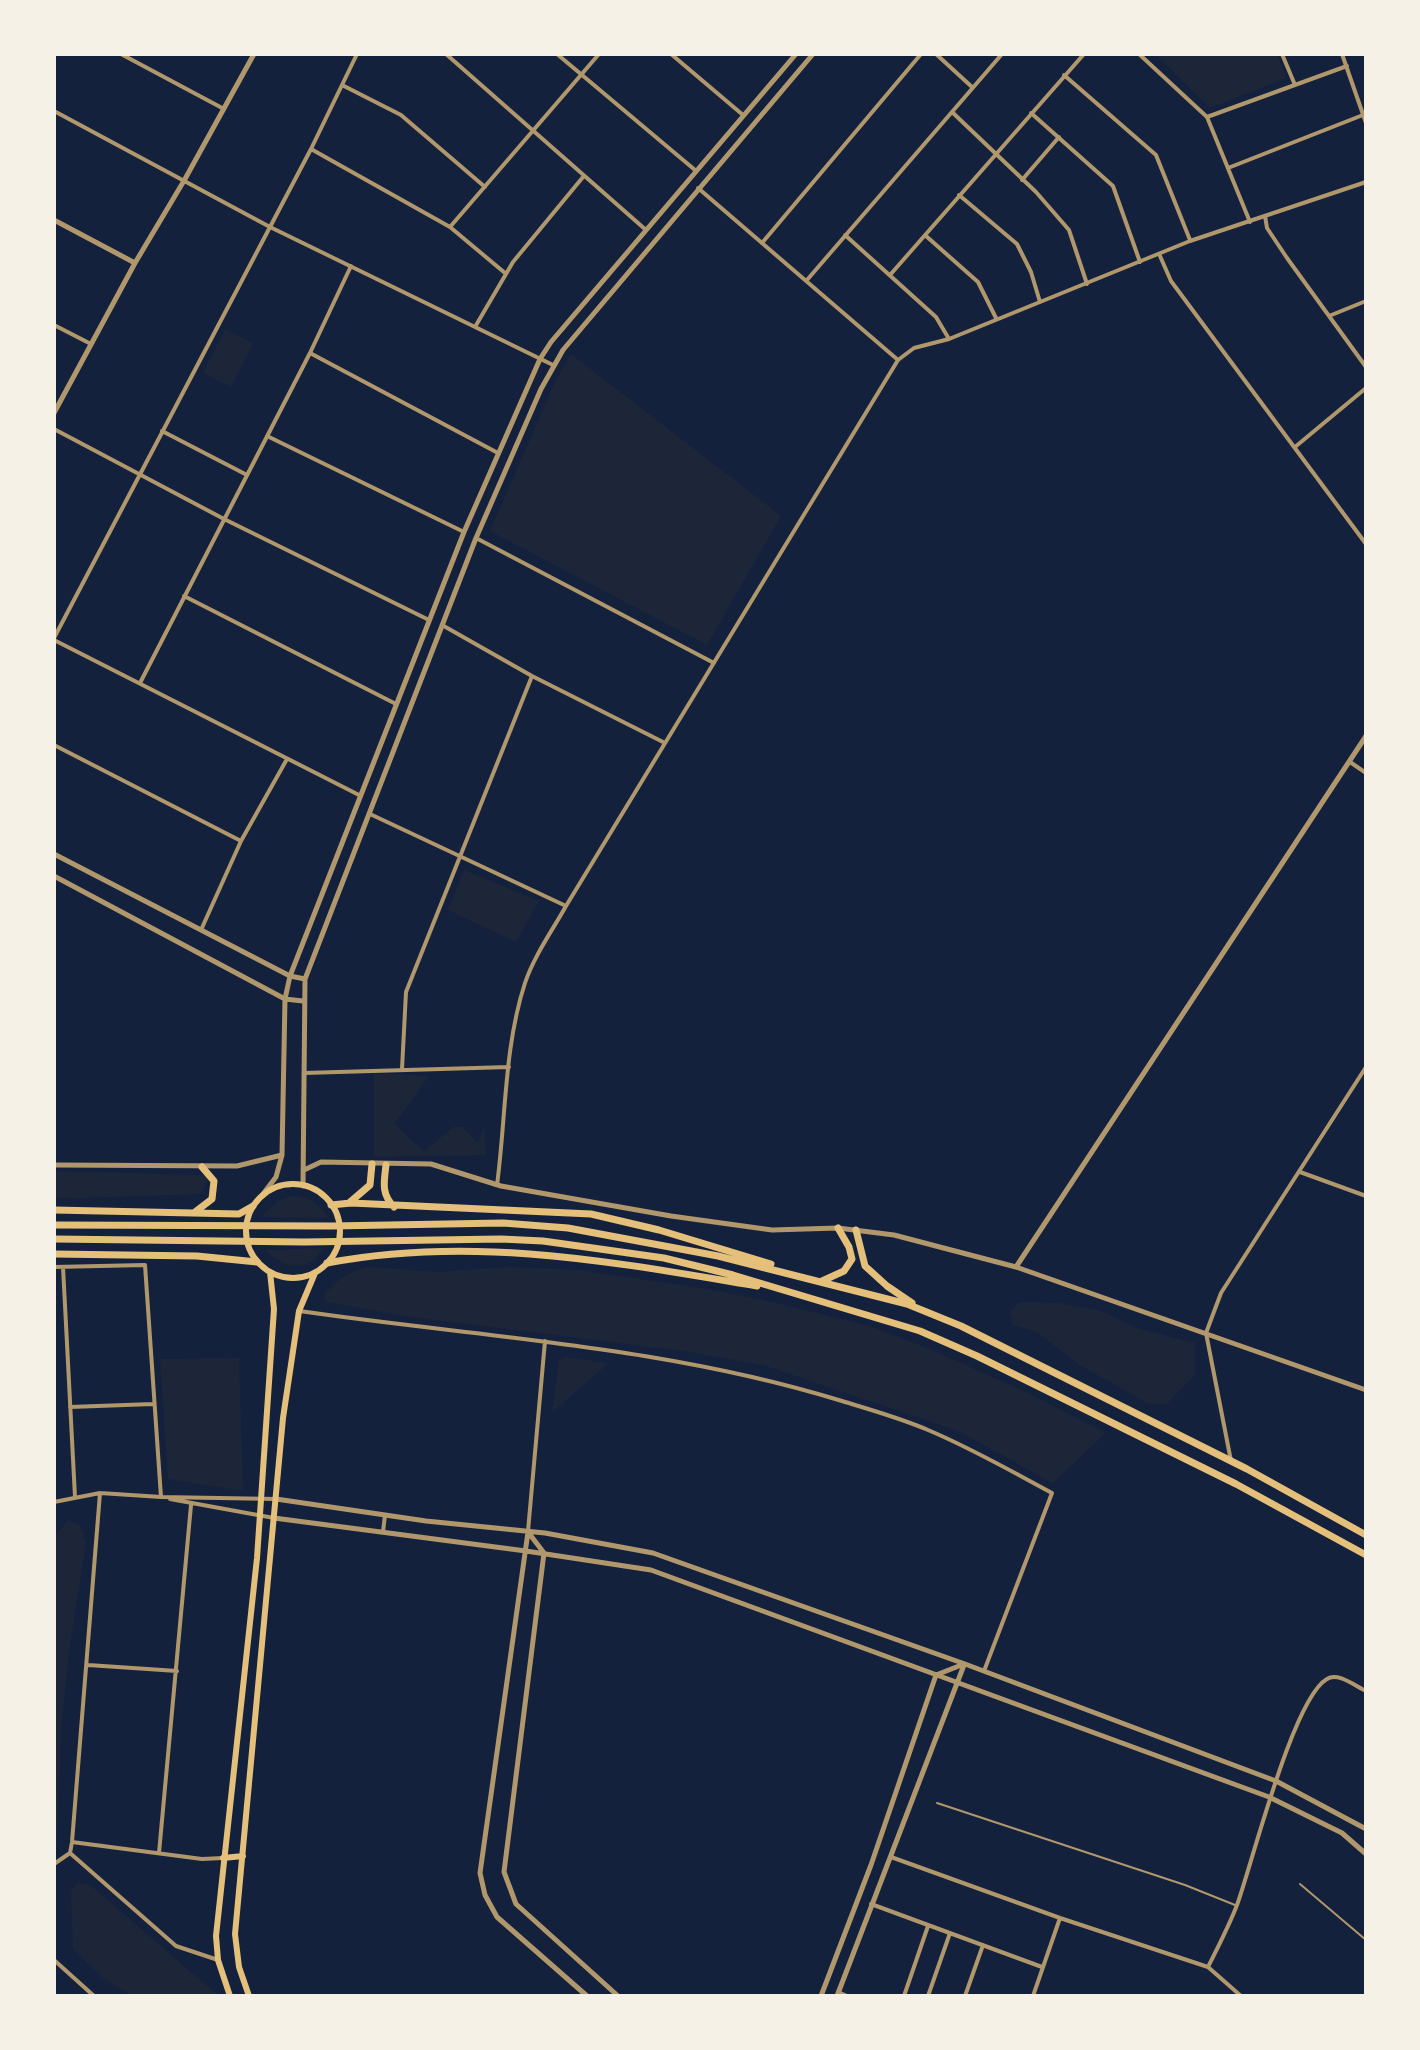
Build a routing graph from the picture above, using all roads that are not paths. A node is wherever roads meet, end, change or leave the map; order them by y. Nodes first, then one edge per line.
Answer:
1 (121, 54) edge
2 (254, 54) edge
3 (357, 54) edge
4 (446, 54) edge
5 (557, 54) edge
6 (599, 54) edge
7 (671, 54) edge
8 (796, 54) edge
9 (813, 54) edge
10 (921, 54) edge
11 (936, 54) edge
12 (1002, 54) edge
13 (1084, 54) edge
14 (1139, 54) edge
15 (1282, 54) edge
16 (1342, 54) edge
17 (1347, 66) junction
18 (580, 74) junction
19 (1064, 75) junction
20 (342, 85) junction
21 (1295, 85) junction
22 (972, 87) junction
23 (224, 109) junction
24 (54, 111) edge
25 (952, 112) junction
26 (1031, 113) junction
27 (743, 115) junction
28 (1363, 115) junction
29 (1207, 117) junction
30 (1366, 123) edge
31 (533, 128) junction
32 (1059, 137) junction
33 (311, 149) junction
34 (994, 154) junction
35 (1227, 169) junction
36 (695, 170) junction
37 (583, 177) junction
38 (185, 179) junction
39 (1022, 180) junction
40 (1366, 182) edge
41 (485, 187) junction
42 (698, 188) junction
43 (959, 195) junction
44 (1265, 216) junction
45 (54, 220) edge
46 (1250, 222) junction
47 (270, 227) junction
48 (450, 227) junction
49 (646, 230) junction
50 (845, 235) junction
51 (926, 236) junction
52 (1190, 241) junction
53 (762, 243) junction
54 (1160, 256) junction
55 (1140, 262) junction
56 (135, 263) junction
57 (351, 266) junction
58 (505, 273) junction
59 (890, 275) junction
60 (807, 280) junction
61 (1087, 284) junction
62 (1366, 301) edge
63 (1040, 302) junction
64 (1329, 316) junction
65 (996, 319) junction
66 (54, 325) edge
67 (475, 327) junction
68 (949, 339) junction
69 (92, 345) junction
70 (310, 353) junction
71 (540, 359) junction
72 (898, 360) junction
73 (553, 365) junction
74 (1366, 367) edge
75 (1366, 388) edge
76 (54, 413) edge
77 (54, 429) edge
78 (162, 431) junction
79 (267, 436) junction
80 (1295, 447) junction
81 (498, 453) junction
82 (139, 475) junction
83 (247, 475) junction
84 (224, 519) junction
85 (464, 532) junction
86 (476, 538) junction
87 (1366, 544) edge
88 (184, 596) junction
89 (429, 620) junction
90 (442, 625) junction
91 (54, 639) edge
92 (715, 663) junction
93 (532, 676) junction
94 (140, 683) junction
95 (398, 706) junction
96 (1366, 736) edge
97 (665, 743) junction
98 (54, 745) edge
99 (287, 759) junction
100 (1350, 762) junction
101 (1366, 773) edge
102 (361, 796) junction
103 (370, 814) junction
104 (241, 841) junction
105 (54, 854) edge
106 (460, 856) junction
107 (54, 876) edge
108 (566, 906) junction
109 (201, 930) junction
110 (290, 976) junction
111 (305, 979) junction
112 (285, 999) junction
113 (303, 1001) junction
114 (509, 1067) junction
115 (1366, 1067) edge
116 (402, 1069) junction
117 (304, 1073) junction
118 (282, 1155) junction
119 (372, 1164) junction
120 (54, 1165) edge
121 (386, 1165) junction
122 (202, 1167) junction
123 (304, 1170) junction
124 (1300, 1172) junction
125 (497, 1185) junction
126 (303, 1186) junction
127 (263, 1194) junction
128 (1366, 1196) edge
129 (349, 1203) junction
130 (331, 1205) junction
131 (253, 1206) junction
132 (394, 1207) junction
133 (54, 1210) edge
134 (193, 1214) junction
135 (54, 1225) edge
136 (838, 1228) junction
137 (856, 1230) junction
138 (54, 1239) edge
139 (54, 1254) edge
140 (257, 1262) junction
141 (327, 1263) junction
142 (54, 1267) edge
143 (63, 1267) junction
144 (1016, 1267) junction
145 (270, 1272) junction
146 (315, 1273) junction
147 (807, 1277) junction
148 (822, 1281) junction
149 (792, 1292) junction
150 (920, 1309) junction
151 (299, 1311) junction
152 (1206, 1333) junction
153 (545, 1341) junction
154 (1366, 1390) edge
155 (153, 1404) junction
156 (70, 1407) junction
157 (1231, 1461) junction
158 (100, 1493) junction
159 (75, 1497) junction
160 (161, 1497) junction
161 (276, 1499) junction
162 (260, 1500) junction
163 (54, 1502) edge
164 (191, 1505) junction
165 (385, 1515) junction
166 (258, 1517) junction
167 (274, 1518) junction
168 (528, 1531) junction
169 (383, 1532) junction
170 (1366, 1535) edge
171 (526, 1551) junction
172 (544, 1553) junction
173 (1366, 1555) edge
174 (965, 1664) junction
175 (88, 1665) junction
176 (177, 1671) junction
177 (984, 1671) junction
178 (936, 1675) junction
179 (958, 1683) junction
180 (1366, 1691) edge
181 (241, 1697) junction
182 (257, 1699) junction
183 (1276, 1781) junction
184 (1269, 1797) junction
185 (937, 1803) dead end
186 (1366, 1829) edge
187 (72, 1842) junction
188 (70, 1853) junction
189 (159, 1853) junction
190 (1366, 1854) edge
191 (243, 1856) junction
192 (891, 1857) junction
193 (223, 1858) junction
194 (54, 1864) edge
195 (1300, 1884) dead end
196 (871, 1904) junction
197 (1237, 1905) junction
198 (1060, 1918) junction
199 (928, 1926) junction
200 (950, 1933) junction
201 (1366, 1940) edge
202 (983, 1945) junction
203 (54, 1960) edge
204 (218, 1960) junction
205 (1042, 1967) junction
206 (1208, 1967) junction
207 (837, 1994) edge
208 (94, 1996) edge
209 (230, 1996) edge
210 (249, 1996) edge
211 (587, 1996) edge
212 (618, 1996) edge
213 (821, 1996) edge
214 (847, 1996) edge
215 (904, 1996) edge
216 (928, 1996) edge
217 (965, 1996) edge
218 (1033, 1996) edge
219 (1241, 1996) edge

1 - 23 street
2 - 23 street
3 - 20 street
4 - 31 street
5 - 18 street
6 - 18 street
7 - 27 street
8 - 27 street
9 - 42 street
10 - 53 street
11 - 22 street
12 - 22 street
13 - 19 street
14 - 29 street
15 - 21 street
16 - 17 street
17 - 21 street
17 - 28 street
18 - 31 street
18 - 36 street
19 - 26 street
19 - 52 street
20 - 33 street
20 - 41 street
21 - 29 street
22 - 25 street
23 - 38 street
24 - 38 street
25 - 34 street
25 - 50 street
26 - 32 street
26 - 34 street
27 - 36 street
28 - 30 street
28 - 35 street
29 - 35 street
31 - 37 street
31 - 41 street
32 - 39 street
32 - 55 street
33 - 47 street
33 - 48 street
34 - 39 street
34 - 43 street
35 - 46 street
36 - 49 street
37 - 49 street
37 - 58 street
38 - 47 street
38 - 56 street
39 - 61 street
40 - 44 street
41 - 48 street
42 - 53 street
42 - 73 street
43 - 51 street
43 - 63 street
44 - 46 street
44 - 64 street
45 - 56 street
46 - 52 street
47 - 57 street
47 - 78 street
48 - 58 street
49 - 71 street
50 - 59 street
50 - 60 street
51 - 59 street
51 - 65 street
52 - 54 street
53 - 60 street
54 - 55 street
54 - 80 street
55 - 61 street
56 - 69 street
57 - 67 street
57 - 70 street
58 - 67 street
59 - 68 street
60 - 72 street
61 - 63 street
62 - 64 street
63 - 65 street
64 - 74 street
65 - 68 street
66 - 69 street
67 - 71 street
68 - 72 street
69 - 76 street
70 - 79 street
70 - 81 street
71 - 73 street
71 - 81 street
72 - 92 street
73 - 86 street
75 - 80 street
77 - 82 street
78 - 82 street
78 - 83 street
79 - 83 street
79 - 85 street
80 - 87 street
81 - 85 street
82 - 84 street
82 - 91 street
83 - 84 street
84 - 88 street
84 - 89 street
85 - 89 street
86 - 90 street
86 - 92 street
88 - 94 street
88 - 95 street
89 - 95 street
90 - 93 street
90 - 103 street
91 - 94 street
92 - 97 street
93 - 97 street
93 - 106 street
94 - 99 street
95 - 102 street
96 - 100 street
97 - 108 street
98 - 104 street
99 - 102 street
99 - 104 street
100 - 101 street
100 - 144 street
102 - 110 street
103 - 106 street
103 - 111 street
104 - 109 street
105 - 109 street
106 - 108 street
106 - 116 street
107 - 112 street
108 - 114 street
109 - 110 street
110 - 111 street
110 - 112 street
111 - 113 street
112 - 113 street
112 - 118 street
113 - 117 street
114 - 116 street
114 - 125 street
115 - 124 street
116 - 117 street
117 - 123 street
118 - 122 street
118 - 127 street
119 - 121 street
119 - 123 street
119 - 129 highway
120 - 122 street
121 - 125 street
121 - 132 highway
122 - 134 highway
123 - 126 street
124 - 128 street
124 - 152 street
125 - 136 street
126 - 127 main road
126 - 130 main road
127 - 131 main road
129 - 130 highway
129 - 132 highway
130 - 141 main road
131 - 134 highway
131 - 140 main road
132 - 147 highway
133 - 134 highway
135 - 147 highway
136 - 137 street
136 - 148 highway
137 - 144 street
137 - 150 highway
138 - 149 highway
139 - 140 highway
140 - 145 main road
141 - 146 main road
141 - 149 highway
142 - 143 street
143 - 155 street
143 - 156 street
144 - 152 street
145 - 146 main road
145 - 162 main road
146 - 151 main road
147 - 148 highway
148 - 150 highway
149 - 173 highway
150 - 157 highway
151 - 153 street
151 - 161 main road
152 - 154 street
152 - 157 street
153 - 168 street
153 - 177 street
155 - 156 street
155 - 160 street
156 - 159 street
157 - 170 highway
158 - 159 street
158 - 160 street
158 - 175 street
159 - 163 street
160 - 162 street
160 - 164 street
161 - 162 street
161 - 165 street
161 - 167 main road
162 - 166 main road
164 - 166 street
164 - 176 street
165 - 168 street
165 - 169 street
166 - 167 street
166 - 181 main road
167 - 169 street
167 - 182 main road
168 - 171 street
168 - 172 street
168 - 174 street
169 - 171 street
171 - 172 street
171 - 211 street
172 - 178 street
172 - 212 street
174 - 177 street
174 - 178 street
174 - 179 street
175 - 176 street
175 - 187 street
176 - 189 street
177 - 183 street
178 - 179 street
178 - 213 street
179 - 184 street
179 - 192 street
180 - 183 street
181 - 182 main road
181 - 193 main road
182 - 191 main road
183 - 184 street
183 - 186 street
184 - 190 street
184 - 197 street
185 - 197 lane
187 - 188 street
187 - 189 street
188 - 194 street
188 - 204 street
189 - 193 street
191 - 193 main road
191 - 210 main road
192 - 196 street
192 - 198 street
193 - 204 main road
195 - 201 lane
196 - 199 street
196 - 207 street
197 - 206 street
198 - 205 street
198 - 206 street
199 - 200 street
199 - 215 street
200 - 202 street
200 - 216 street
202 - 205 street
202 - 217 street
203 - 208 street
204 - 209 main road
205 - 218 street
206 - 219 street
207 - 214 street

